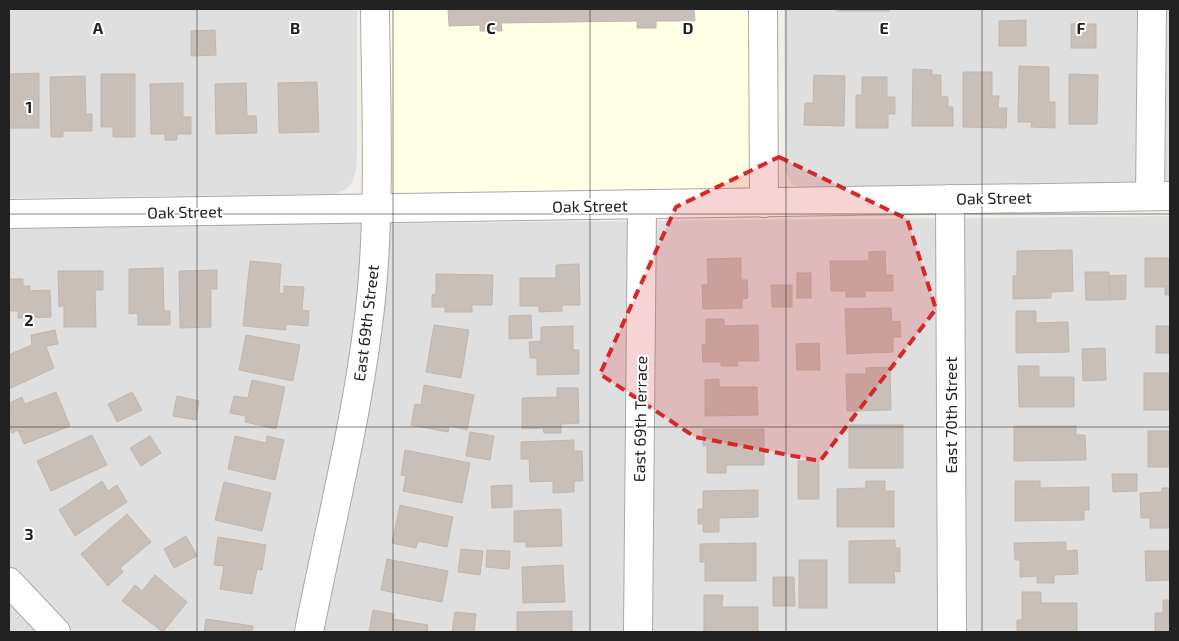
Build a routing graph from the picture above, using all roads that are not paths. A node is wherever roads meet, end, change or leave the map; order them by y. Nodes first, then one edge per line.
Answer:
1 (375, 9) edge
2 (763, 9) edge
3 (1152, 9) edge
4 (1160, 196) edge
5 (950, 199) junction
6 (764, 203) junction
7 (642, 205) junction
8 (377, 210) junction
9 (9, 214) edge
10 (9, 582) edge
11 (56, 632) edge
12 (309, 632) edge
13 (638, 632) edge
14 (952, 632) edge

1 - 8 street, East 69th Street
2 - 6 street
3 - 4 street
4 - 5 street, Oak Street
5 - 6 street, Oak Street
5 - 14 street, East 70th Street
6 - 7 street, Oak Street
7 - 8 street, Oak Street
7 - 13 street, East 69th Terrace
8 - 9 street, Oak Street
8 - 12 street, East 69th Street
10 - 11 street

